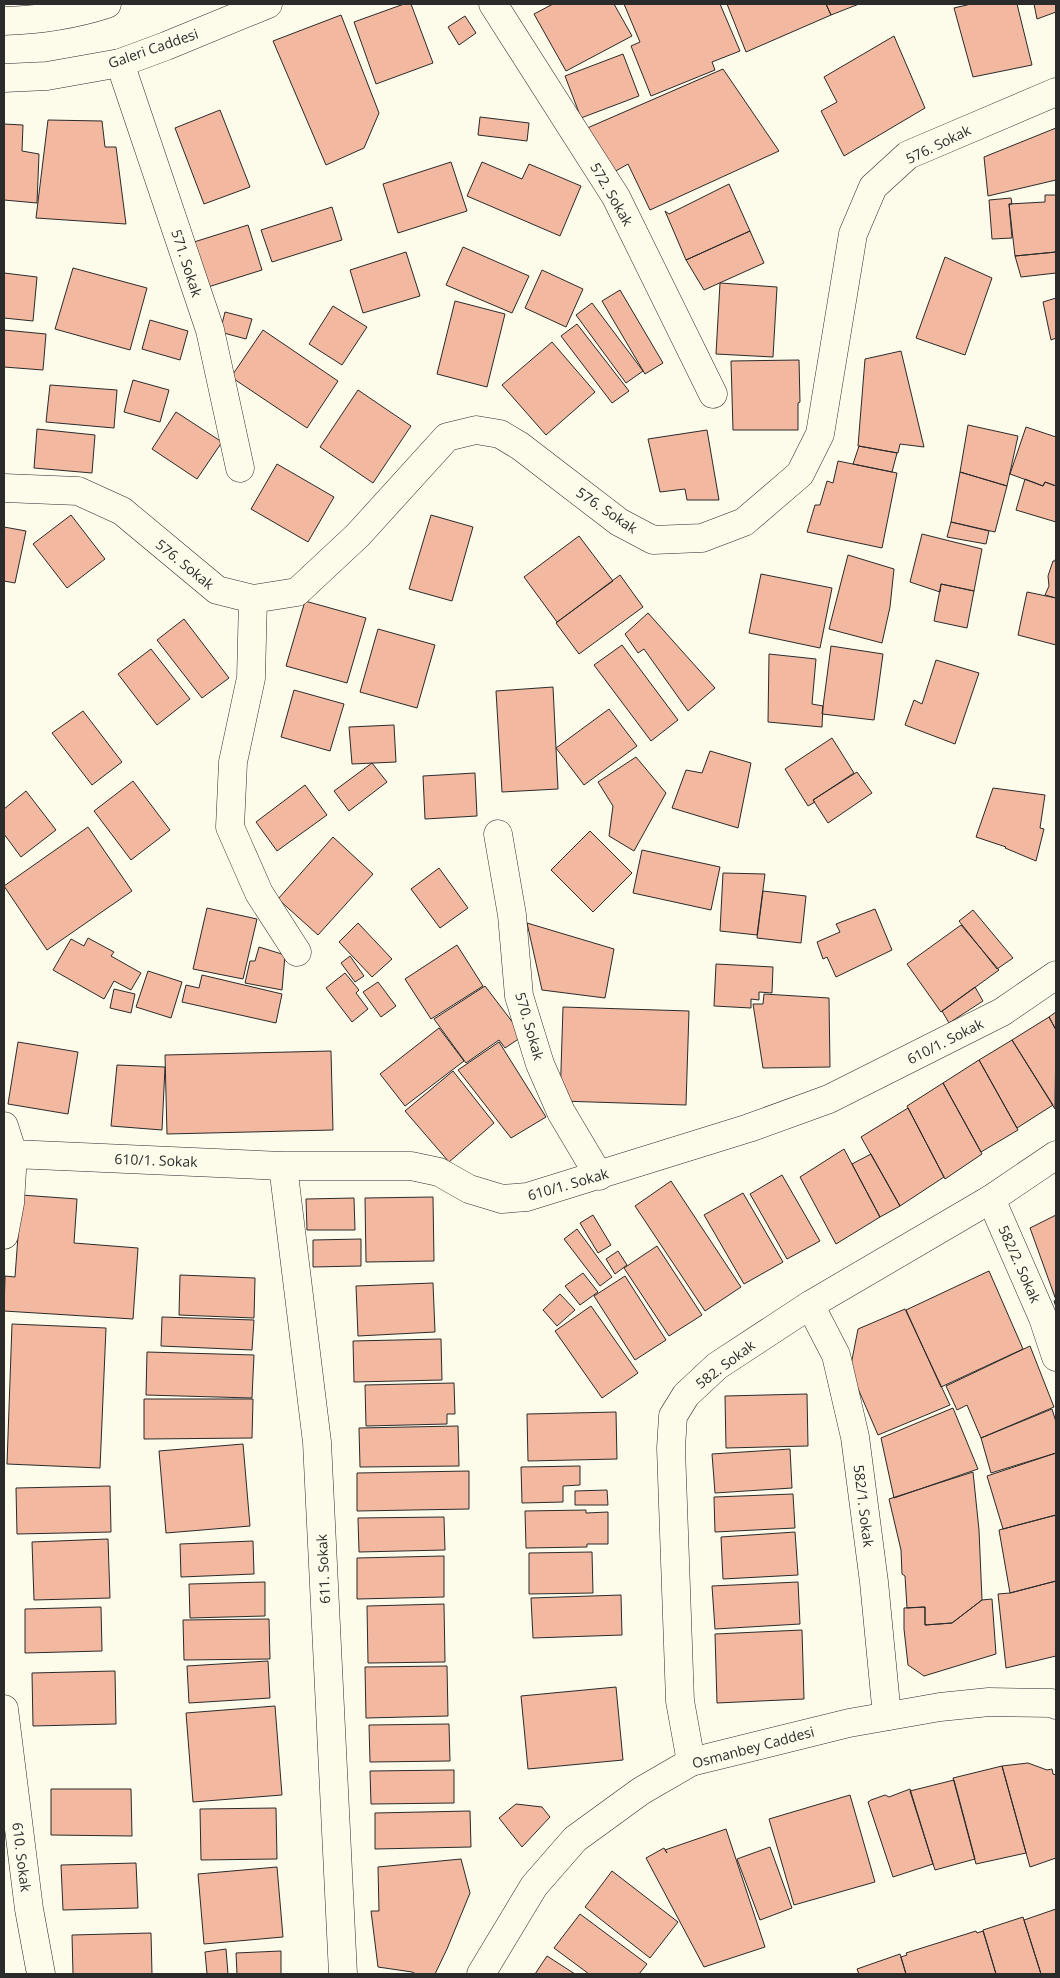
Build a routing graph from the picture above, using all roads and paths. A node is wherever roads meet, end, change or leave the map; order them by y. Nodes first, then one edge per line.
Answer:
1 (107, 4) edge
2 (268, 4) edge
3 (493, 4) edge
4 (4, 21) edge
5 (120, 63) junction
6 (4, 78) edge
7 (1056, 92) edge
8 (713, 394) dead end
9 (240, 468) dead end
10 (4, 488) edge
11 (253, 599) junction
12 (498, 834) dead end
13 (297, 952) dead end
14 (1056, 975) edge
15 (4, 1126) edge
16 (13, 1154) junction
17 (1056, 1155) edge
18 (283, 1166) junction
19 (599, 1176) junction
20 (991, 1199) junction
21 (4, 1235) edge
22 (810, 1304) junction
23 (1056, 1358) edge
24 (1056, 1706) edge
25 (4, 1709) edge
26 (887, 1716) junction
27 (691, 1762) junction
28 (41, 1974) edge
29 (343, 1974) edge
30 (481, 1974) edge

1 - 4 street
2 - 5 street, Galeri Caddesi
3 - 8 street, 572. Sokak
5 - 6 street, Galeri Caddesi
5 - 9 street, 571. Sokak
7 - 11 street, 576. Sokak
10 - 11 street, 576. Sokak
11 - 13 street
12 - 19 street, 570. Sokak
14 - 19 street, 610/1. Sokak
15 - 16 street
16 - 18 street, 610/1. Sokak
16 - 21 street
17 - 20 street, 582. Sokak
18 - 19 street, 610/1. Sokak
18 - 29 street, 611. Sokak
20 - 22 street, 582. Sokak
20 - 23 street, 582/2. Sokak
22 - 26 street, 582/1. Sokak
22 - 27 street, 582. Sokak
24 - 26 street, Osmanbey Caddesi
25 - 28 street, 610. Sokak
26 - 27 street, Osmanbey Caddesi
27 - 30 street, Osmanbey Caddesi

